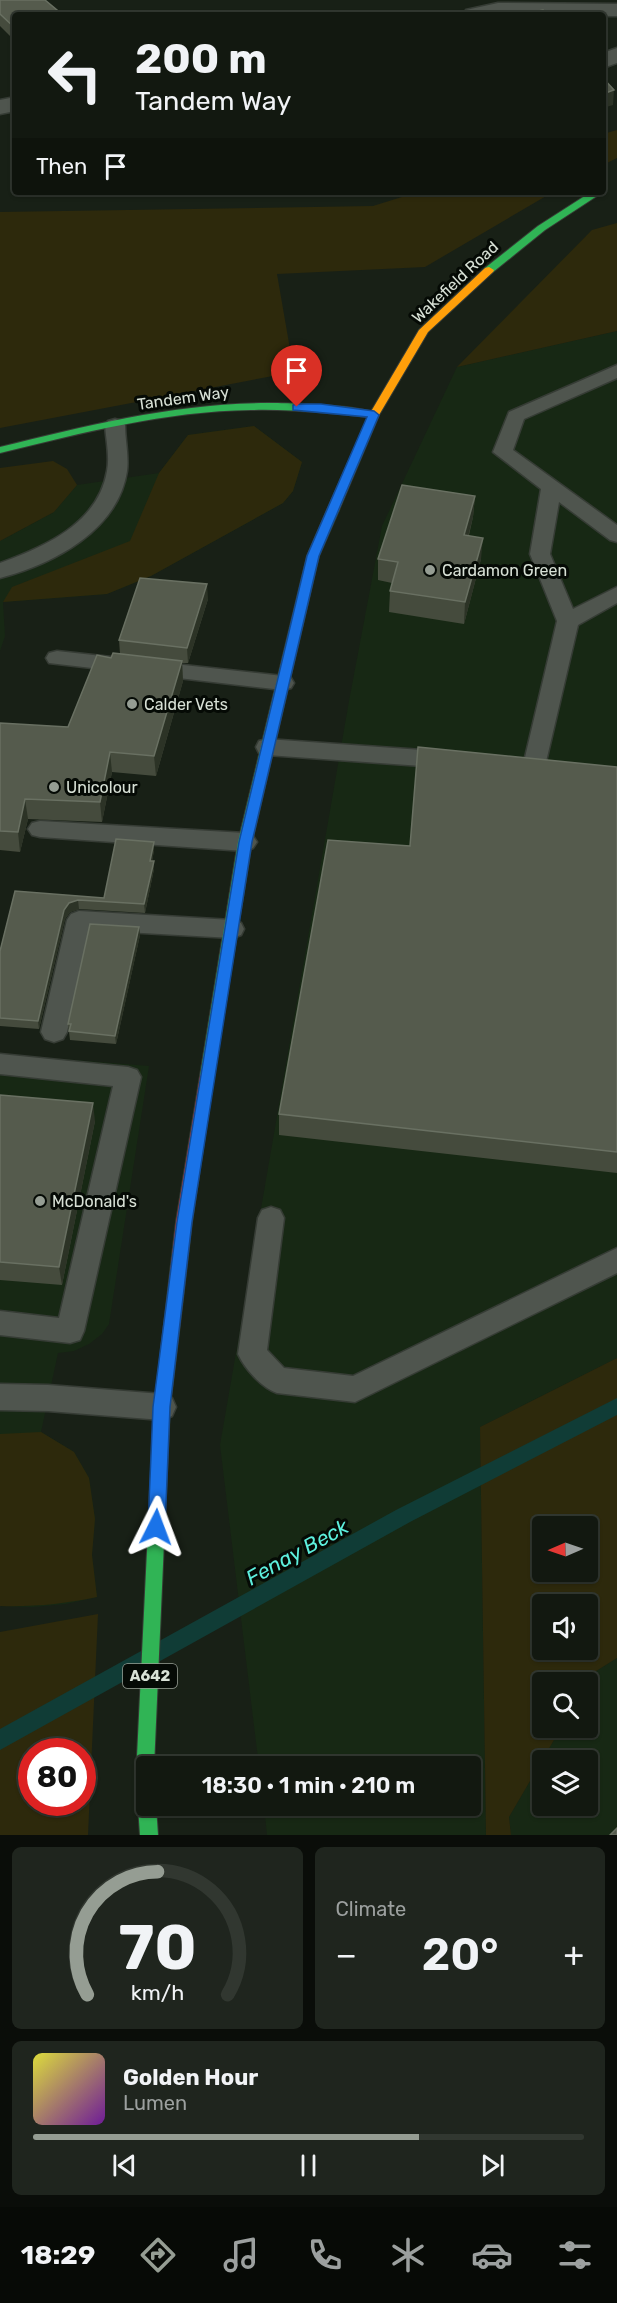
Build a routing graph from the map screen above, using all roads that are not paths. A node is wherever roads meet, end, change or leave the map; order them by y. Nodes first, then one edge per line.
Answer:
1 (617, 10) edge
2 (486, 12) edge
3 (592, 195) edge
4 (617, 371) edge
5 (374, 415) junction
6 (115, 425) junction
7 (0, 450) edge
8 (551, 487) junction
9 (617, 535) edge
10 (0, 571) edge
11 (617, 594) edge
12 (568, 621) junction
13 (57, 658) dead end
14 (283, 683) junction
15 (267, 747) junction
16 (476, 762) edge
17 (511, 764) edge
18 (534, 766) junction
19 (558, 768) edge
20 (40, 829) dead end
21 (246, 842) junction
22 (232, 928) junction
23 (54, 1032) dead end
24 (0, 1064) edge
25 (271, 1218) dead end
26 (617, 1260) edge
27 (0, 1323) edge
28 (0, 1397) edge
29 (162, 1407) junction
30 (146, 1756) edge
31 (148, 1816) edge
32 (149, 1835) edge

1 - 2 street
3 - 5 main road, Wakefield Road / A642
4 - 8 lane
5 - 6 main road, Tandem Way
5 - 14 main road, Wakefield Road / A642
6 - 7 main road, Tandem Way
6 - 10 lane
8 - 9 lane
8 - 12 lane
11 - 12 lane
12 - 18 lane
13 - 14 lane
14 - 15 main road, Wakefield Road / A642
15 - 16 lane
15 - 21 main road, Wakefield Road / A642
17 - 18 lane
18 - 19 lane
20 - 21 lane
21 - 22 main road, Wakefield Road / A642
22 - 23 lane
22 - 29 main road, Wakefield Road / A642
24 - 27 lane
25 - 26 lane
28 - 29 lane
29 - 30 main road, Wakefield Road / A642
31 - 32 main road, Wakefield Road / A642

